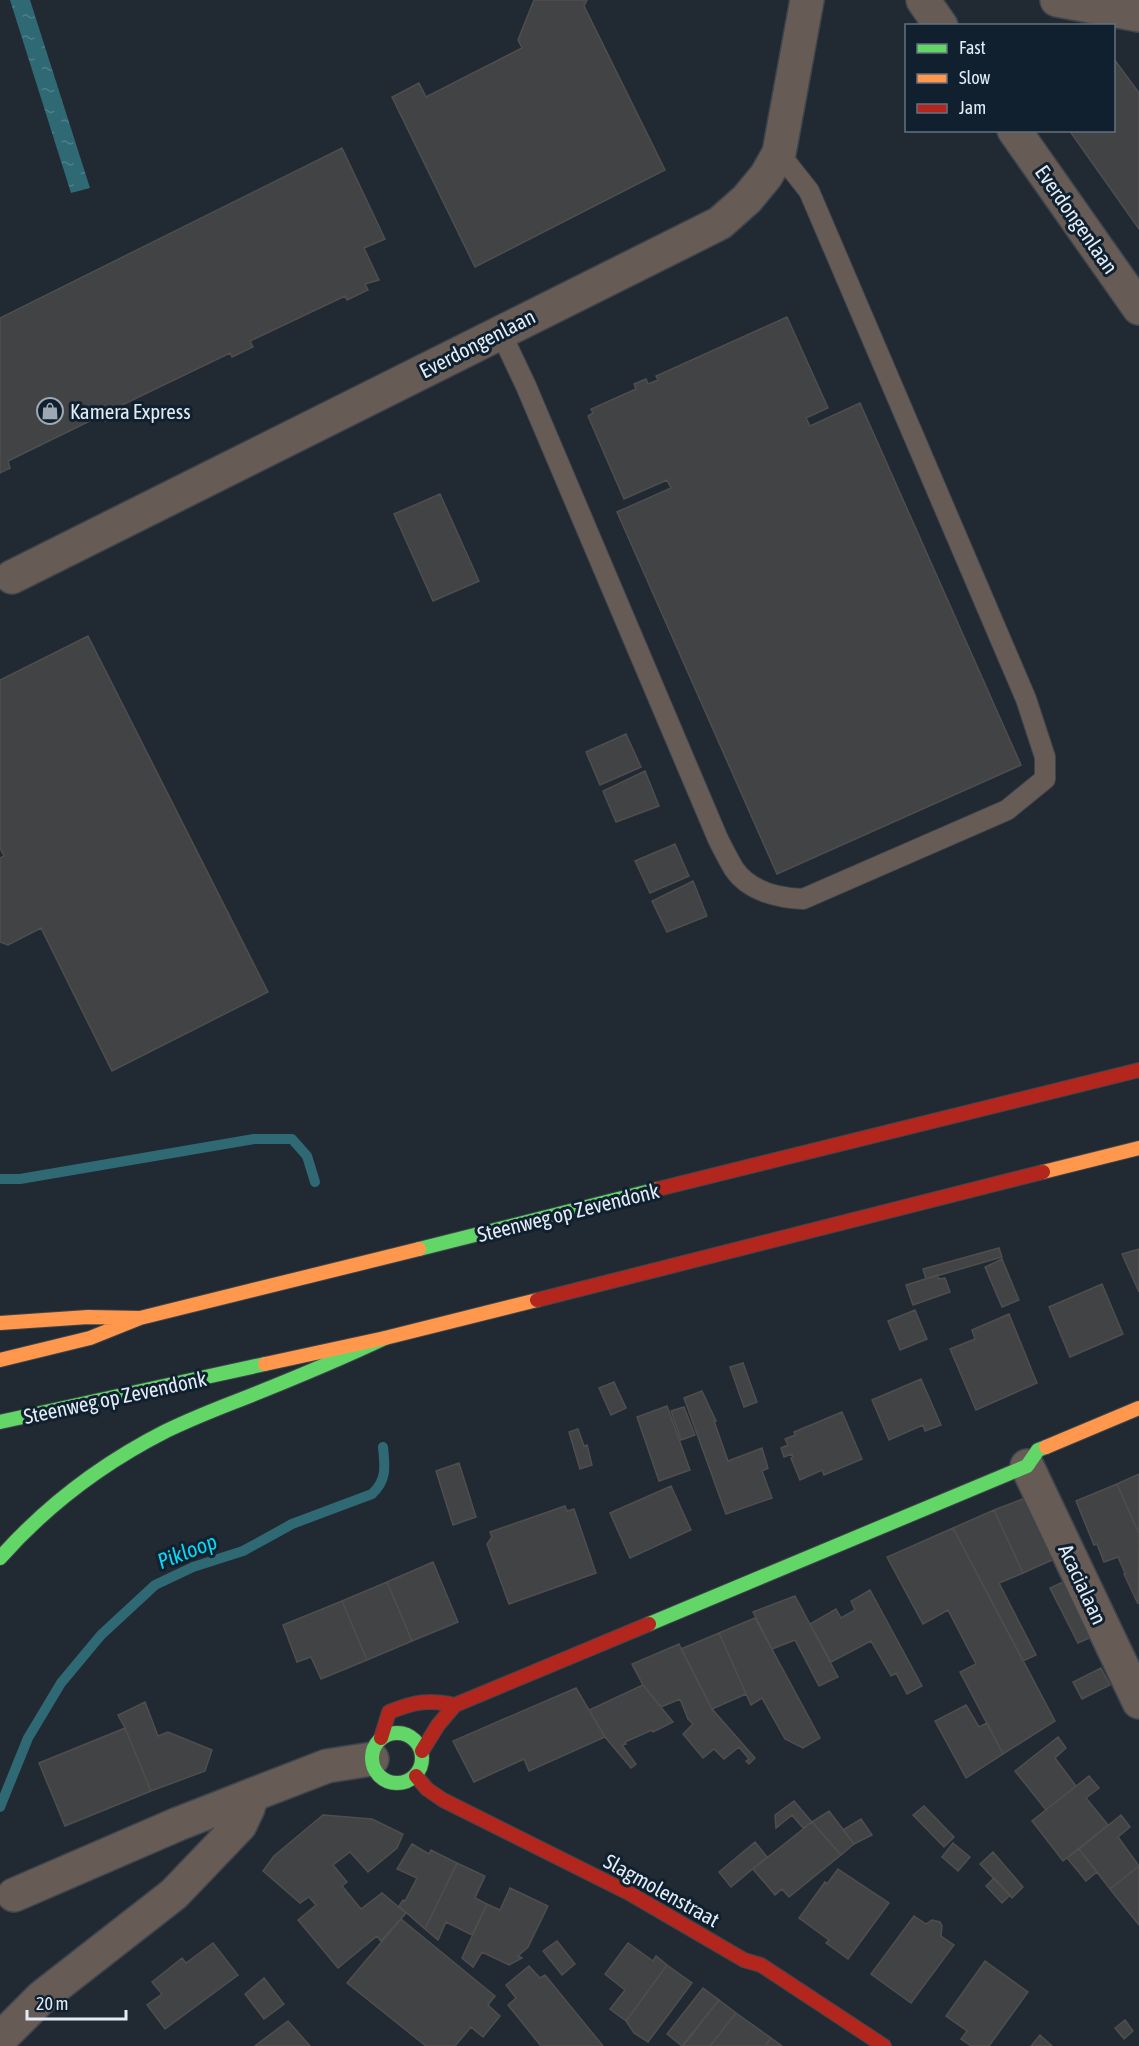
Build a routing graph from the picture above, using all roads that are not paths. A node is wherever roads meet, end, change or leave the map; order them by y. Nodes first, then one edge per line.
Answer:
1 (807, 0) edge
2 (923, 0) edge
3 (1057, 0) edge
4 (1139, 15) edge
5 (940, 24) edge
6 (1015, 132) edge
7 (779, 153) junction
8 (1139, 308) edge
9 (500, 331) junction
10 (12, 577) dead end
11 (1139, 1070) edge
12 (1139, 1148) edge
13 (140, 1318) junction
14 (0, 1323) edge
15 (385, 1338) junction
16 (0, 1360) edge
17 (1139, 1408) edge
18 (0, 1422) edge
19 (1027, 1466) junction
20 (0, 1558) edge
21 (1139, 1702) edge
22 (456, 1705) junction
23 (377, 1748) junction
24 (422, 1751) junction
25 (416, 1776) junction
26 (252, 1795) junction
27 (14, 1895) dead end
28 (0, 2039) edge
29 (885, 2046) edge

1 - 7 street, Everdongenlaan
2 - 5 street
3 - 4 street
6 - 8 street, Everdongenlaan
7 - 9 street, Everdongenlaan
7 - 9 lane
9 - 10 street, Everdongenlaan
11 - 13 main road, Steenweg op Zevendonk
12 - 15 main road, Steenweg op Zevendonk
13 - 14 main road
13 - 16 main road, Steenweg op Zevendonk
15 - 18 main road, Steenweg op Zevendonk
15 - 20 main road
17 - 19 main road
19 - 21 street, Acacialaan
19 - 22 main road
22 - 23 main road
22 - 24 main road
23 - 24 main road
23 - 25 main road
23 - 26 street
24 - 25 main road
25 - 29 main road, Slagmolenstraat
26 - 27 street
26 - 28 street

